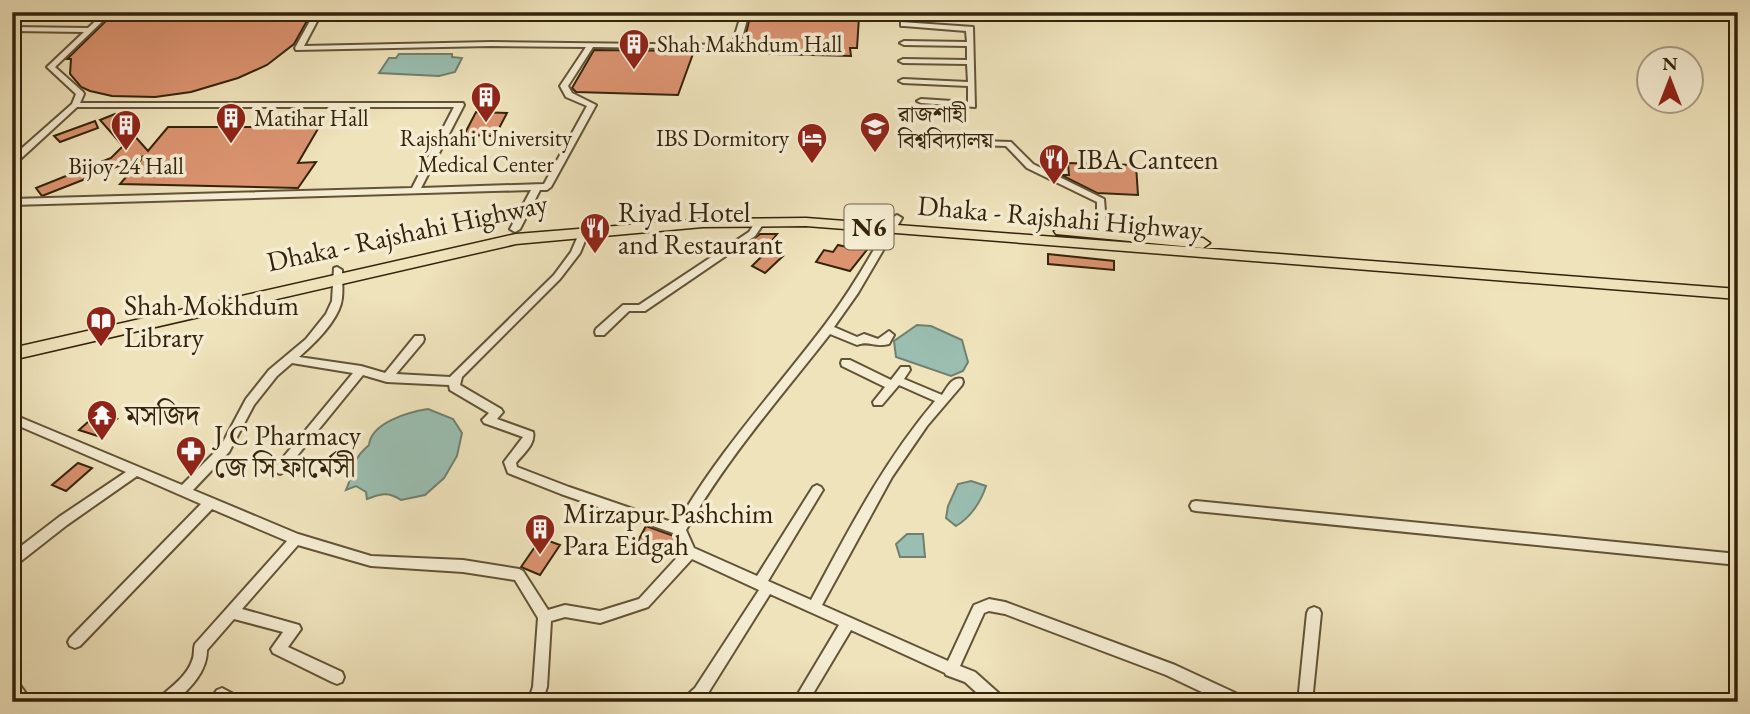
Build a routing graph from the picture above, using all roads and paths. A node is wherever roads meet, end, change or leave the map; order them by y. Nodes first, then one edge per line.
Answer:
1 (109, 12) edge
2 (319, 12) edge
3 (746, 12) edge
4 (904, 24) dead end
5 (12, 29) edge
6 (91, 30) junction
7 (904, 43) dead end
8 (971, 44) junction
9 (591, 45) junction
10 (903, 61) dead end
11 (971, 62) junction
12 (903, 81) dead end
13 (971, 84) junction
14 (921, 102) dead end
15 (75, 104) junction
16 (919, 141) dead end
17 (12, 162) edge
18 (537, 187) junction
19 (415, 191) junction
20 (12, 202) edge
21 (759, 222) junction
22 (894, 223) junction
23 (515, 229) junction
24 (584, 231) junction
25 (1102, 235) junction
26 (337, 274) junction
27 (1738, 284) edge
28 (1738, 294) edge
29 (828, 329) junction
30 (600, 332) dead end
31 (889, 335) dead end
32 (419, 339) dead end
33 (12, 343) edge
34 (12, 354) edge
35 (289, 359) junction
36 (846, 363) dead end
37 (361, 370) junction
38 (905, 370) dead end
39 (458, 376) junction
40 (387, 378) junction
41 (958, 382) dead end
42 (894, 383) junction
43 (942, 400) junction
44 (878, 402) dead end
45 (12, 418) edge
46 (280, 469) dead end
47 (137, 470) junction
48 (185, 490) junction
49 (817, 490) dead end
50 (211, 502) junction
51 (1196, 506) dead end
52 (680, 530) junction
53 (296, 539) junction
54 (690, 552) junction
55 (1738, 560) edge
56 (12, 561) edge
57 (763, 586) junction
58 (813, 608) junction
59 (231, 611) junction
60 (1314, 613) dead end
61 (545, 617) junction
62 (848, 623) junction
63 (75, 642) dead end
64 (951, 670) junction
65 (337, 677) dead end
66 (12, 686) edge
67 (25, 702) edge
68 (165, 702) edge
69 (215, 702) edge
70 (234, 702) edge
71 (535, 702) edge
72 (690, 702) edge
73 (800, 702) edge
74 (998, 702) edge
75 (1240, 702) edge
76 (1305, 702) edge

1 - 6 street
2 - 9 street
3 - 9 street
4 - 8 street
5 - 6 street
6 - 15 street
7 - 8 street
8 - 11 street
9 - 18 street
10 - 11 street
11 - 13 street
12 - 13 street
13 - 14 street
15 - 17 street
15 - 19 street
16 - 25 street
18 - 19 street
18 - 23 street
19 - 20 street
21 - 22 highway, Dhaka - Rajshahi Highway / N6
21 - 24 highway, Dhaka - Rajshahi Highway / N6
21 - 30 street
22 - 23 highway, Dhaka - Rajshahi Highway / N6
22 - 25 highway, Dhaka - Rajshahi Highway / N6
22 - 28 highway, Dhaka - Rajshahi Highway / N6
22 - 29 street
23 - 26 highway, Dhaka - Rajshahi Highway / N6
24 - 26 highway, Dhaka - Rajshahi Highway / N6
24 - 39 street
25 - 27 highway, Dhaka - Rajshahi Highway / N6
26 - 33 highway, Dhaka - Rajshahi Highway / N6
26 - 34 highway, Dhaka - Rajshahi Highway / N6
26 - 35 street
29 - 31 street
29 - 52 street
32 - 40 street
35 - 37 street
35 - 48 street
36 - 42 street
37 - 40 street
37 - 46 street
38 - 42 street
39 - 40 street
39 - 52 street
41 - 43 street
42 - 43 street
42 - 44 street
43 - 58 street
45 - 47 street
47 - 48 street
47 - 56 street
48 - 50 street
49 - 57 street
50 - 53 street
50 - 63 street
51 - 55 street
52 - 54 street
53 - 59 street
53 - 61 street
54 - 57 street
54 - 61 street
57 - 58 street
57 - 72 street
58 - 62 street
59 - 65 street
59 - 68 street
60 - 76 street
61 - 71 street
62 - 64 street
62 - 73 street
64 - 74 street
64 - 75 street
66 - 67 street
69 - 70 street

